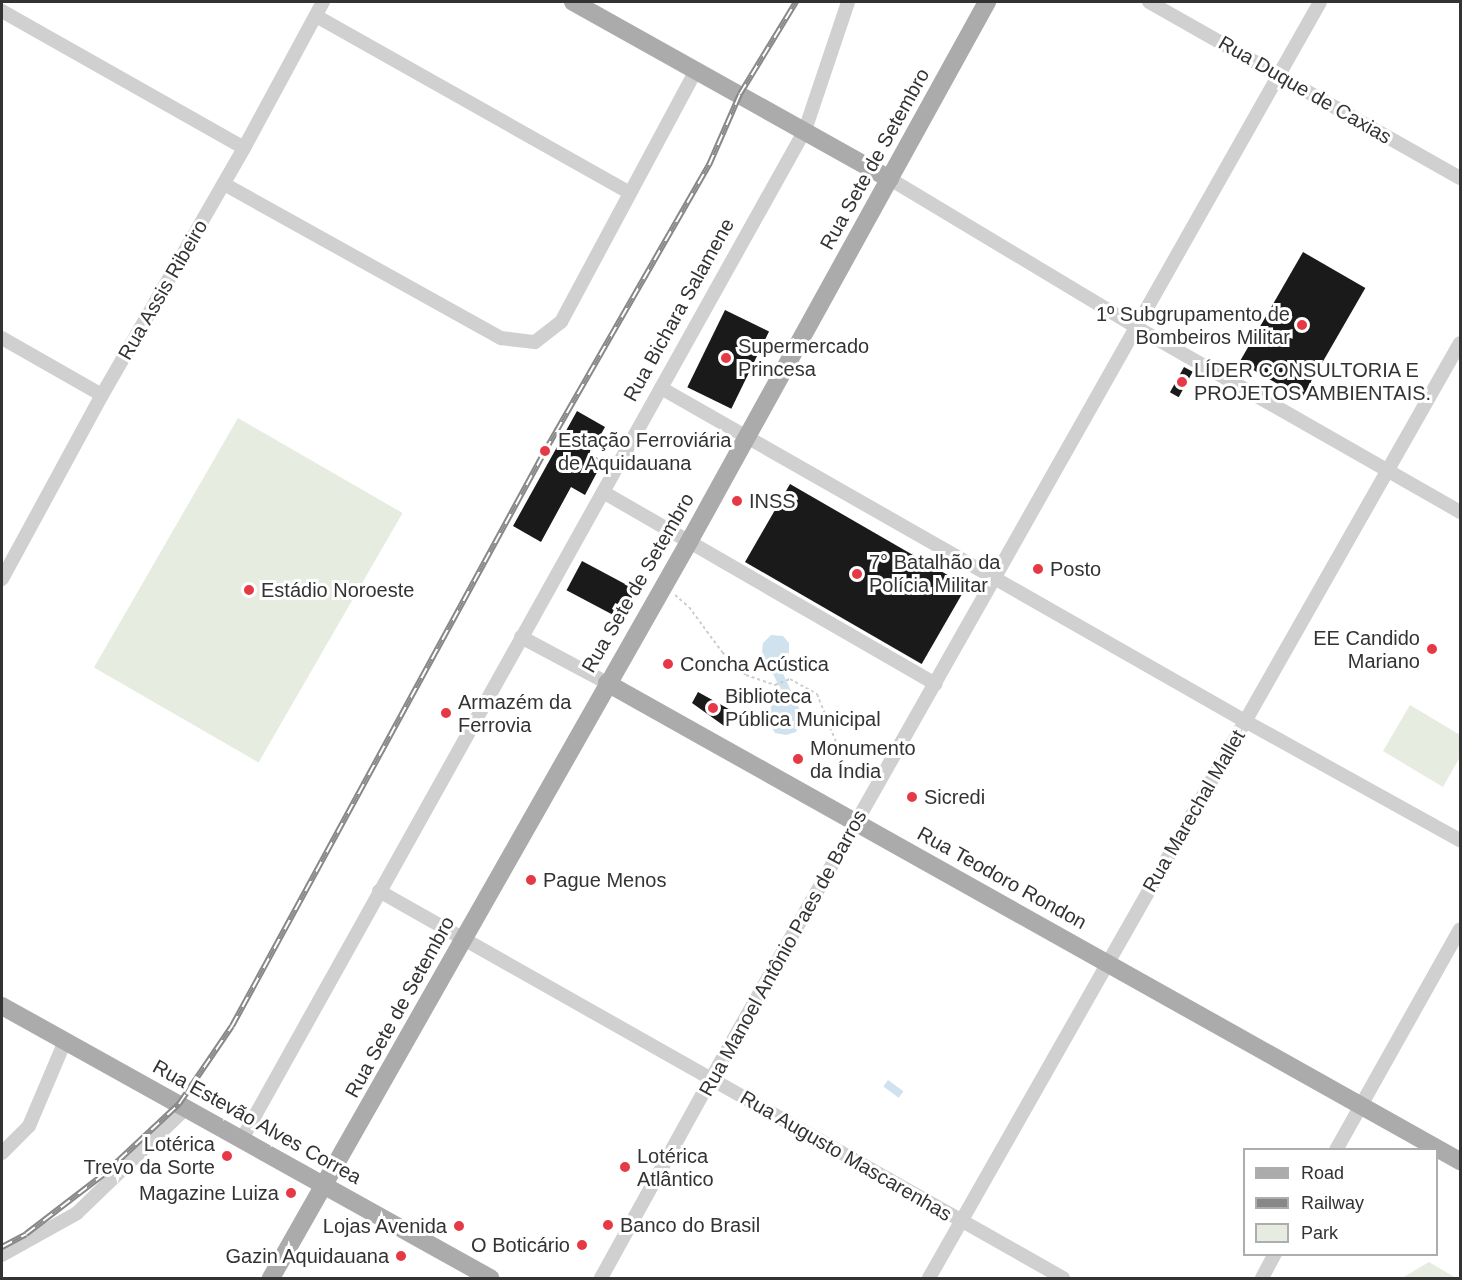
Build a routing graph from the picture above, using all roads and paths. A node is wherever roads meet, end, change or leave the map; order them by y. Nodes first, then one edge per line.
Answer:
1 (323, 2) edge
2 (573, 2) edge
3 (848, 2) edge
4 (987, 2) edge
5 (1149, 2) edge
6 (1320, 2) edge
7 (2, 11) edge
8 (316, 16) junction
9 (696, 70) junction
10 (1278, 76) junction
11 (805, 130) junction
12 (244, 148) junction
13 (1461, 178) edge
14 (890, 179) junction
15 (224, 184) junction
16 (630, 193) junction
17 (1136, 327) junction
18 (2, 338) edge
19 (1461, 343) edge
20 (661, 388) junction
21 (102, 395) junction
22 (745, 437) junction
23 (1387, 471) junction
24 (603, 492) junction
25 (1461, 512) edge
26 (690, 540) junction
27 (2, 579) edge
28 (994, 579) junction
29 (664, 585) junction
30 (521, 638) junction
31 (607, 682) junction
32 (935, 684) junction
33 (1245, 722) junction
34 (838, 777) dead end
35 (858, 823) junction
36 (1461, 840) edge
37 (379, 891) junction
38 (1461, 929) edge
39 (464, 939) junction
40 (1108, 963) junction
41 (2, 1006) edge
42 (65, 1041) junction
43 (711, 1079) junction
44 (1361, 1105) junction
45 (186, 1108) junction
46 (242, 1139) junction
47 (1337, 1148) edge
48 (1438, 1148) edge
49 (1438, 1148) edge
50 (2, 1153) edge
51 (1461, 1161) edge
52 (326, 1185) junction
53 (962, 1221) junction
54 (2, 1255) edge
55 (1274, 1256) edge
56 (271, 1278) edge
57 (490, 1278) edge
58 (602, 1278) edge
59 (929, 1278) edge
60 (1063, 1278) edge
61 (1262, 1278) edge

1 - 8 street, Rua Assis Ribeiro
2 - 9 main road
3 - 11 street, Rua Bichara Salamene
4 - 14 main road, Rua Sete de Setembro
5 - 10 street, Rua Duque de Caxias
6 - 10 street, Rua Manoel Antônio Paes de Barros
7 - 12 street
8 - 12 street, Rua Assis Ribeiro
8 - 16 street
9 - 11 main road
9 - 16 street
10 - 13 street, Rua Duque de Caxias
10 - 17 street, Rua Manoel Antônio Paes de Barros
11 - 14 main road
11 - 20 street, Rua Bichara Salamene
12 - 15 street, Rua Assis Ribeiro
14 - 17 street
14 - 22 main road, Rua Sete de Setembro
15 - 16 street
15 - 21 street, Rua Assis Ribeiro
17 - 23 street
17 - 28 street, Rua Manoel Antônio Paes de Barros
18 - 21 street
19 - 23 street, Rua Marechal Mallet
20 - 22 street
20 - 24 street, Rua Bichara Salamene
21 - 27 street, Rua Assis Ribeiro
22 - 26 main road, Rua Sete de Setembro
22 - 28 street
23 - 25 street
23 - 33 street, Rua Marechal Mallet
24 - 26 street
24 - 30 street, Rua Bichara Salamene
26 - 29 main road, Rua Sete de Setembro
26 - 32 street
28 - 32 street, Rua Manoel Antônio Paes de Barros
28 - 33 street
29 - 31 main road, Rua Sete de Setembro
29 - 34 path
30 - 31 street, Rua Teodoro Rondon
30 - 37 street, Rua Bichara Salamene
31 - 35 main road, Rua Teodoro Rondon
31 - 39 main road, Rua Sete de Setembro
32 - 35 street, Rua Manoel Antônio Paes de Barros
33 - 36 street
33 - 40 street, Rua Marechal Mallet
35 - 40 main road, Rua Teodoro Rondon
35 - 43 street, Rua Manoel Antônio Paes de Barros
37 - 39 street, Rua Augusto Mascarenhas
37 - 46 street, Rua Bichara Salamene
38 - 44 street
39 - 43 street, Rua Augusto Mascarenhas
39 - 52 main road, Rua Sete de Setembro
40 - 44 main road, Rua Teodoro Rondon
40 - 53 street, Rua Marechal Mallet
41 - 42 main road, Rua Estevão Alves Correa
42 - 45 main road, Rua Estevão Alves Correa
42 - 50 street
43 - 53 street, Rua Augusto Mascarenhas
43 - 58 street, Rua Manoel Antônio Paes de Barros
44 - 47 street
44 - 49 main road, Rua Teodoro Rondon
45 - 46 main road, Rua Estevão Alves Correa
45 - 54 street
46 - 52 main road, Rua Estevão Alves Correa
48 - 51 main road, Rua Teodoro Rondon
52 - 56 main road, Rua Sete de Setembro
52 - 57 main road, Rua Estevão Alves Correa
53 - 59 street, Rua Marechal Mallet
53 - 60 street, Rua Augusto Mascarenhas
55 - 61 street

